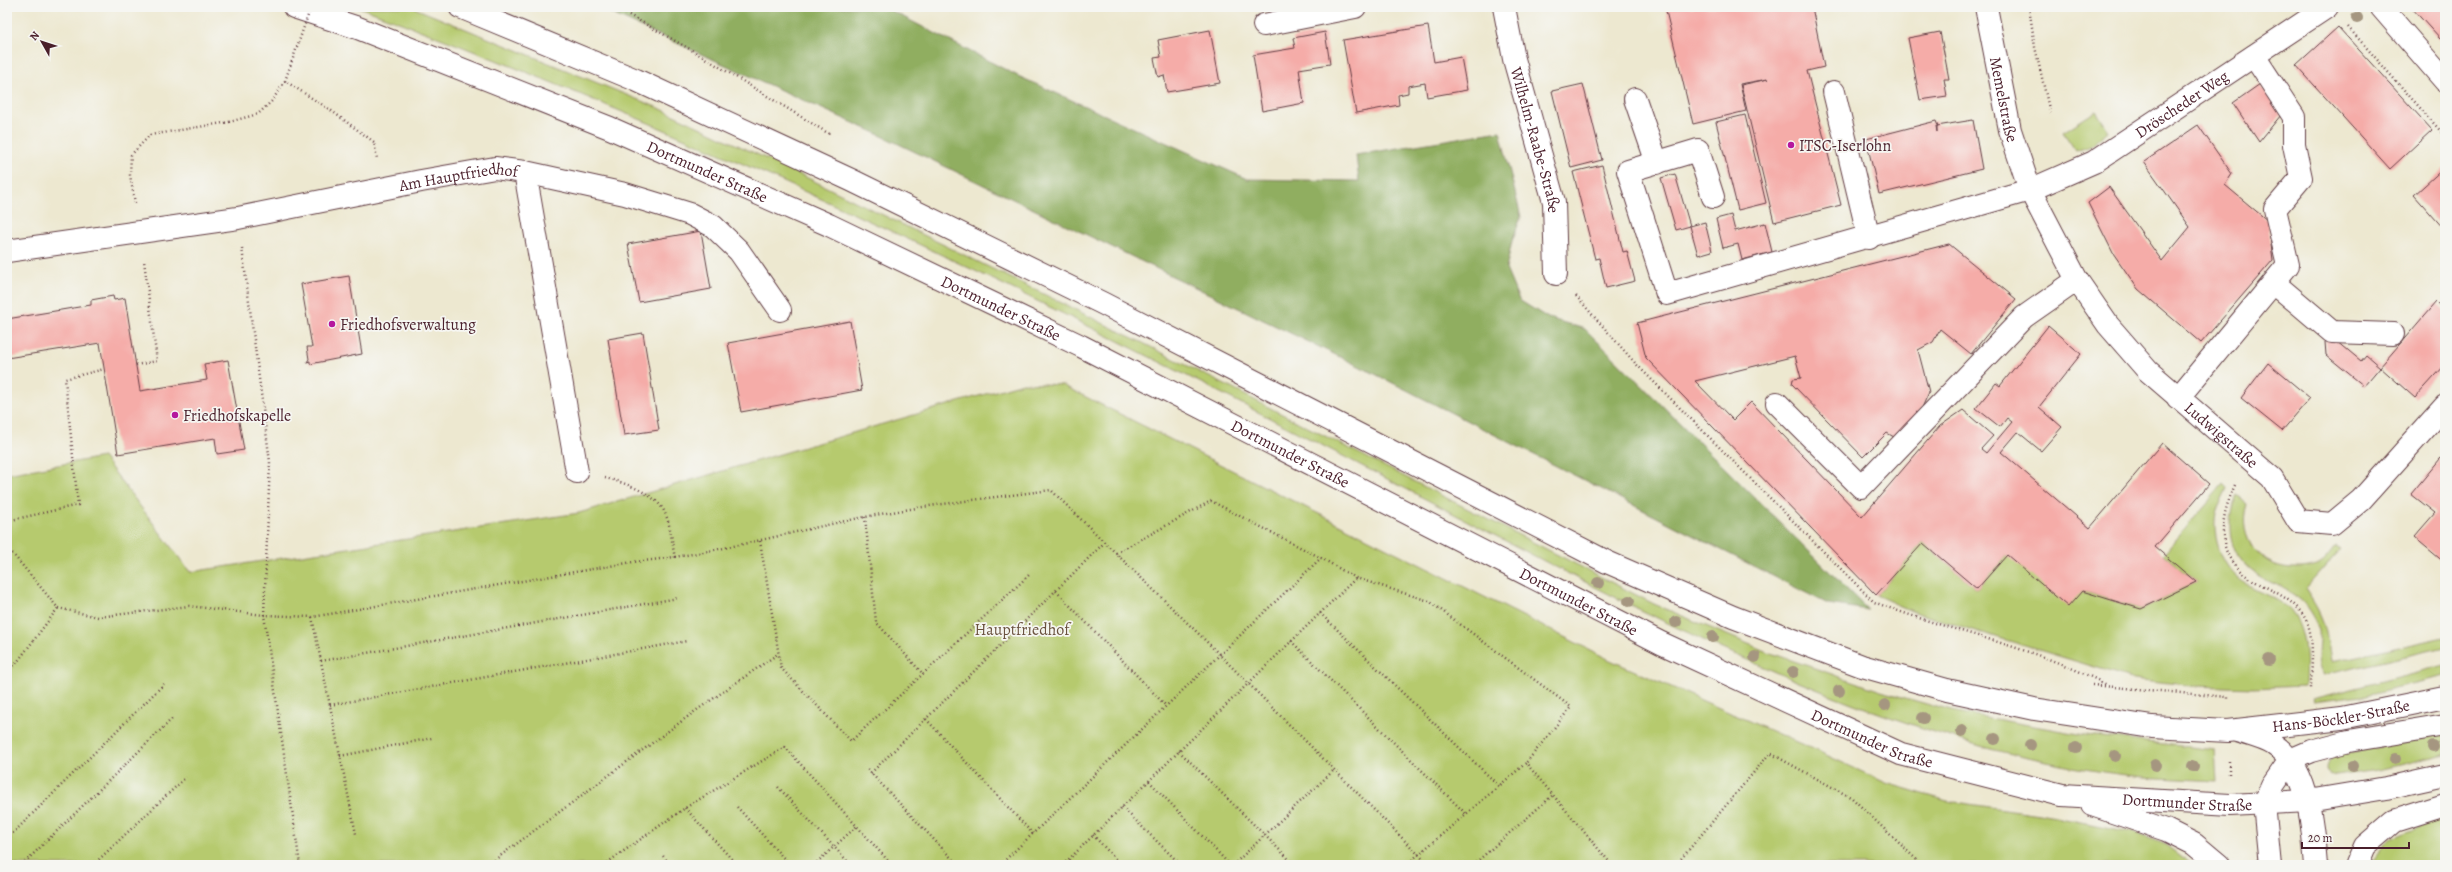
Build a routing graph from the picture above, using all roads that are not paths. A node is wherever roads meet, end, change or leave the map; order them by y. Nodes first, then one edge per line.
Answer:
1 (294, 7) edge
2 (460, 7) edge
3 (1355, 7) edge
4 (1504, 7) edge
5 (1986, 7) edge
6 (2327, 7) edge
7 (2381, 7) edge
8 (1264, 25) dead end
9 (2254, 56) junction
10 (2445, 81) edge
11 (1834, 92) dead end
12 (1635, 98) dead end
13 (1657, 163) junction
14 (525, 172) junction
15 (2030, 190) junction
16 (1713, 197) dead end
17 (1870, 238) junction
18 (7, 252) edge
19 (1556, 274) road end
20 (2077, 280) junction
21 (2274, 283) junction
22 (780, 310) dead end
23 (2393, 334) dead end
24 (2178, 398) junction
25 (1777, 403) dead end
26 (2445, 406) edge
27 (577, 472) road end
28 (2445, 697) edge
29 (2445, 725) edge
30 (2235, 730) junction
31 (2290, 760) junction
32 (2445, 775) edge
33 (2062, 795) junction
34 (2308, 802) junction
35 (2264, 804) junction
36 (2445, 805) edge
37 (2219, 865) edge
38 (2270, 865) edge
39 (2316, 865) edge
40 (2357, 865) edge

1 - 33 main road, Dortmunder Straße
2 - 30 main road
3 - 8 main road
4 - 19 main road, Wilhelm-Raabe-Straße
5 - 15 main road, Memelstraße
6 - 9 main road, Dröscheder Weg
7 - 10 main road
9 - 15 main road, Dröscheder Weg
9 - 21 main road
11 - 17 main road
12 - 13 main road
13 - 16 main road
13 - 17 main road, Dröscheder Weg
14 - 18 main road, Am Hauptfriedhof
14 - 22 main road
14 - 27 main road, Am Hauptfriedhof
15 - 17 main road, Dröscheder Weg
15 - 20 main road, Ludwigstraße
20 - 24 main road, Ludwigstraße
20 - 25 main road
21 - 23 main road
21 - 24 main road
24 - 26 main road, Ludwigstraße
28 - 30 main road, Hans-Böckler-Straße
29 - 31 main road
30 - 31 main road
31 - 34 main road
31 - 35 main road
32 - 34 main road
33 - 35 main road, Dortmunder Straße
33 - 37 main road
34 - 35 main road, Dortmunder Straße
34 - 39 main road
35 - 38 main road
36 - 40 main road

